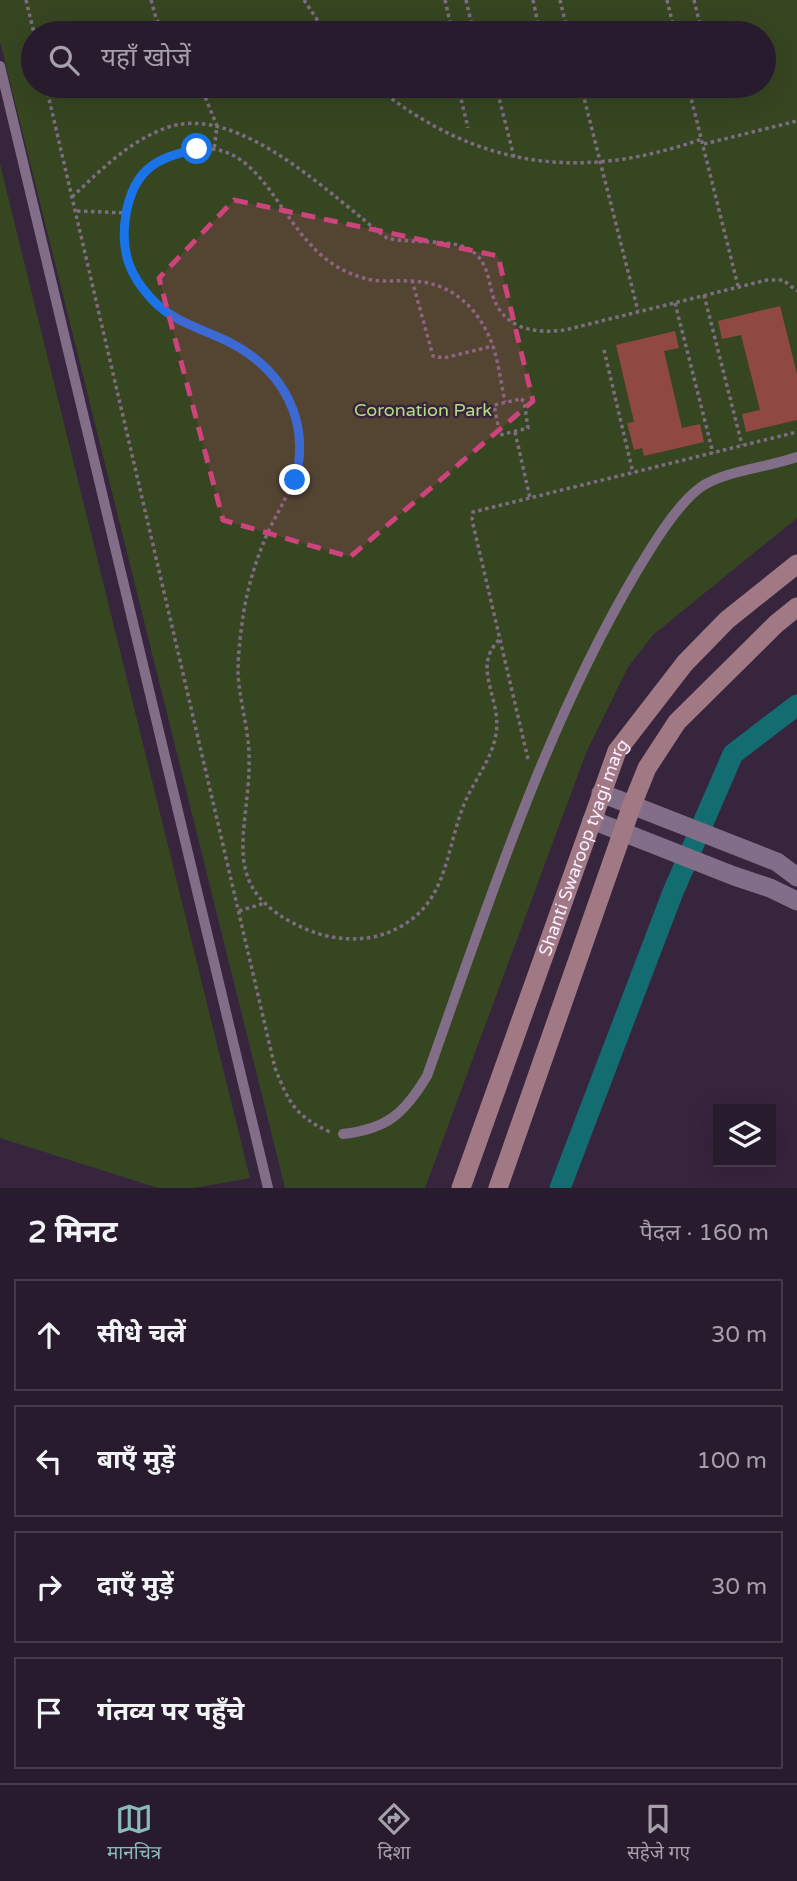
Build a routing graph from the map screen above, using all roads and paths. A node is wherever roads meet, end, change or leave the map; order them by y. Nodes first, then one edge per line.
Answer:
1 (26, 0) edge
2 (151, 0) edge
3 (304, 0) edge
4 (445, 0) edge
5 (466, 0) edge
6 (533, 0) edge
7 (560, 0) edge
8 (667, 0) edge
9 (694, 0) edge
10 (31, 21) edge
11 (158, 21) edge
12 (318, 21) edge
13 (450, 21) edge
14 (471, 21) edge
15 (537, 21) edge
16 (565, 21) edge
17 (672, 21) edge
18 (699, 21) edge
19 (0, 66) edge
20 (49, 98) edge
21 (205, 98) edge
22 (390, 98) edge
23 (461, 98) edge
24 (499, 98) edge
25 (584, 98) edge
26 (691, 98) edge
27 (797, 121) edge
28 (217, 126) junction
29 (468, 128) dead end
30 (703, 142) junction
31 (214, 150) junction
32 (514, 157) junction
33 (600, 163) junction
34 (72, 197) junction
35 (76, 211) junction
36 (127, 213) junction
37 (412, 280) junction
38 (738, 286) junction
39 (797, 291) edge
40 (704, 295) junction
41 (675, 303) junction
42 (639, 312) junction
43 (493, 346) junction
44 (604, 350) dead end
45 (505, 402) junction
46 (515, 432) junction
47 (797, 432) edge
48 (743, 446) junction
49 (713, 453) junction
50 (797, 457) edge
51 (633, 472) junction
52 (530, 498) junction
53 (797, 564) edge
54 (797, 607) edge
55 (499, 640) junction
56 (535, 785) junction
57 (601, 793) junction
58 (632, 805) junction
59 (592, 820) junction
60 (623, 832) junction
61 (797, 877) edge
62 (797, 901) edge
63 (265, 903) junction
64 (239, 911) junction
65 (342, 1134) joint
66 (268, 1188) edge
67 (461, 1188) edge
68 (498, 1188) edge

1 - 10 path
2 - 11 path
3 - 12 path
4 - 13 path
5 - 14 path
6 - 15 path
7 - 16 path
8 - 17 path
9 - 18 path
19 - 66 lane
20 - 34 path
21 - 28 path
22 - 32 path
23 - 29 path
24 - 32 path
25 - 33 path
26 - 30 path
27 - 30 path
28 - 31 path
28 - 34 path
28 - 42 path
30 - 33 path
30 - 38 path
31 - 36 path
31 - 37 path
32 - 33 path
33 - 42 path
34 - 35 path
35 - 36 path
35 - 64 path
36 - 63 path
37 - 43 path
37 - 43 path
38 - 39 path
38 - 40 path
40 - 41 path
40 - 48 path
41 - 42 path
41 - 49 path
43 - 45 path
44 - 51 path
45 - 46 path
45 - 46 path
46 - 52 path
47 - 48 path
48 - 49 path
49 - 51 path
50 - 56 lane
51 - 52 path
52 - 55 path
53 - 57 main road, Shanti Swaroop tyagi marg
54 - 58 main road, Shanti Swaroop tyagi marg
55 - 56 path
55 - 63 path
56 - 65 lane
57 - 58 street
57 - 59 main road, Shanti Swaroop tyagi marg
58 - 60 main road, Shanti Swaroop tyagi marg
58 - 61 street
59 - 60 street
59 - 67 main road, Shanti Swaroop tyagi marg
60 - 62 street
60 - 68 main road, Shanti Swaroop tyagi marg
63 - 64 path
64 - 65 path

